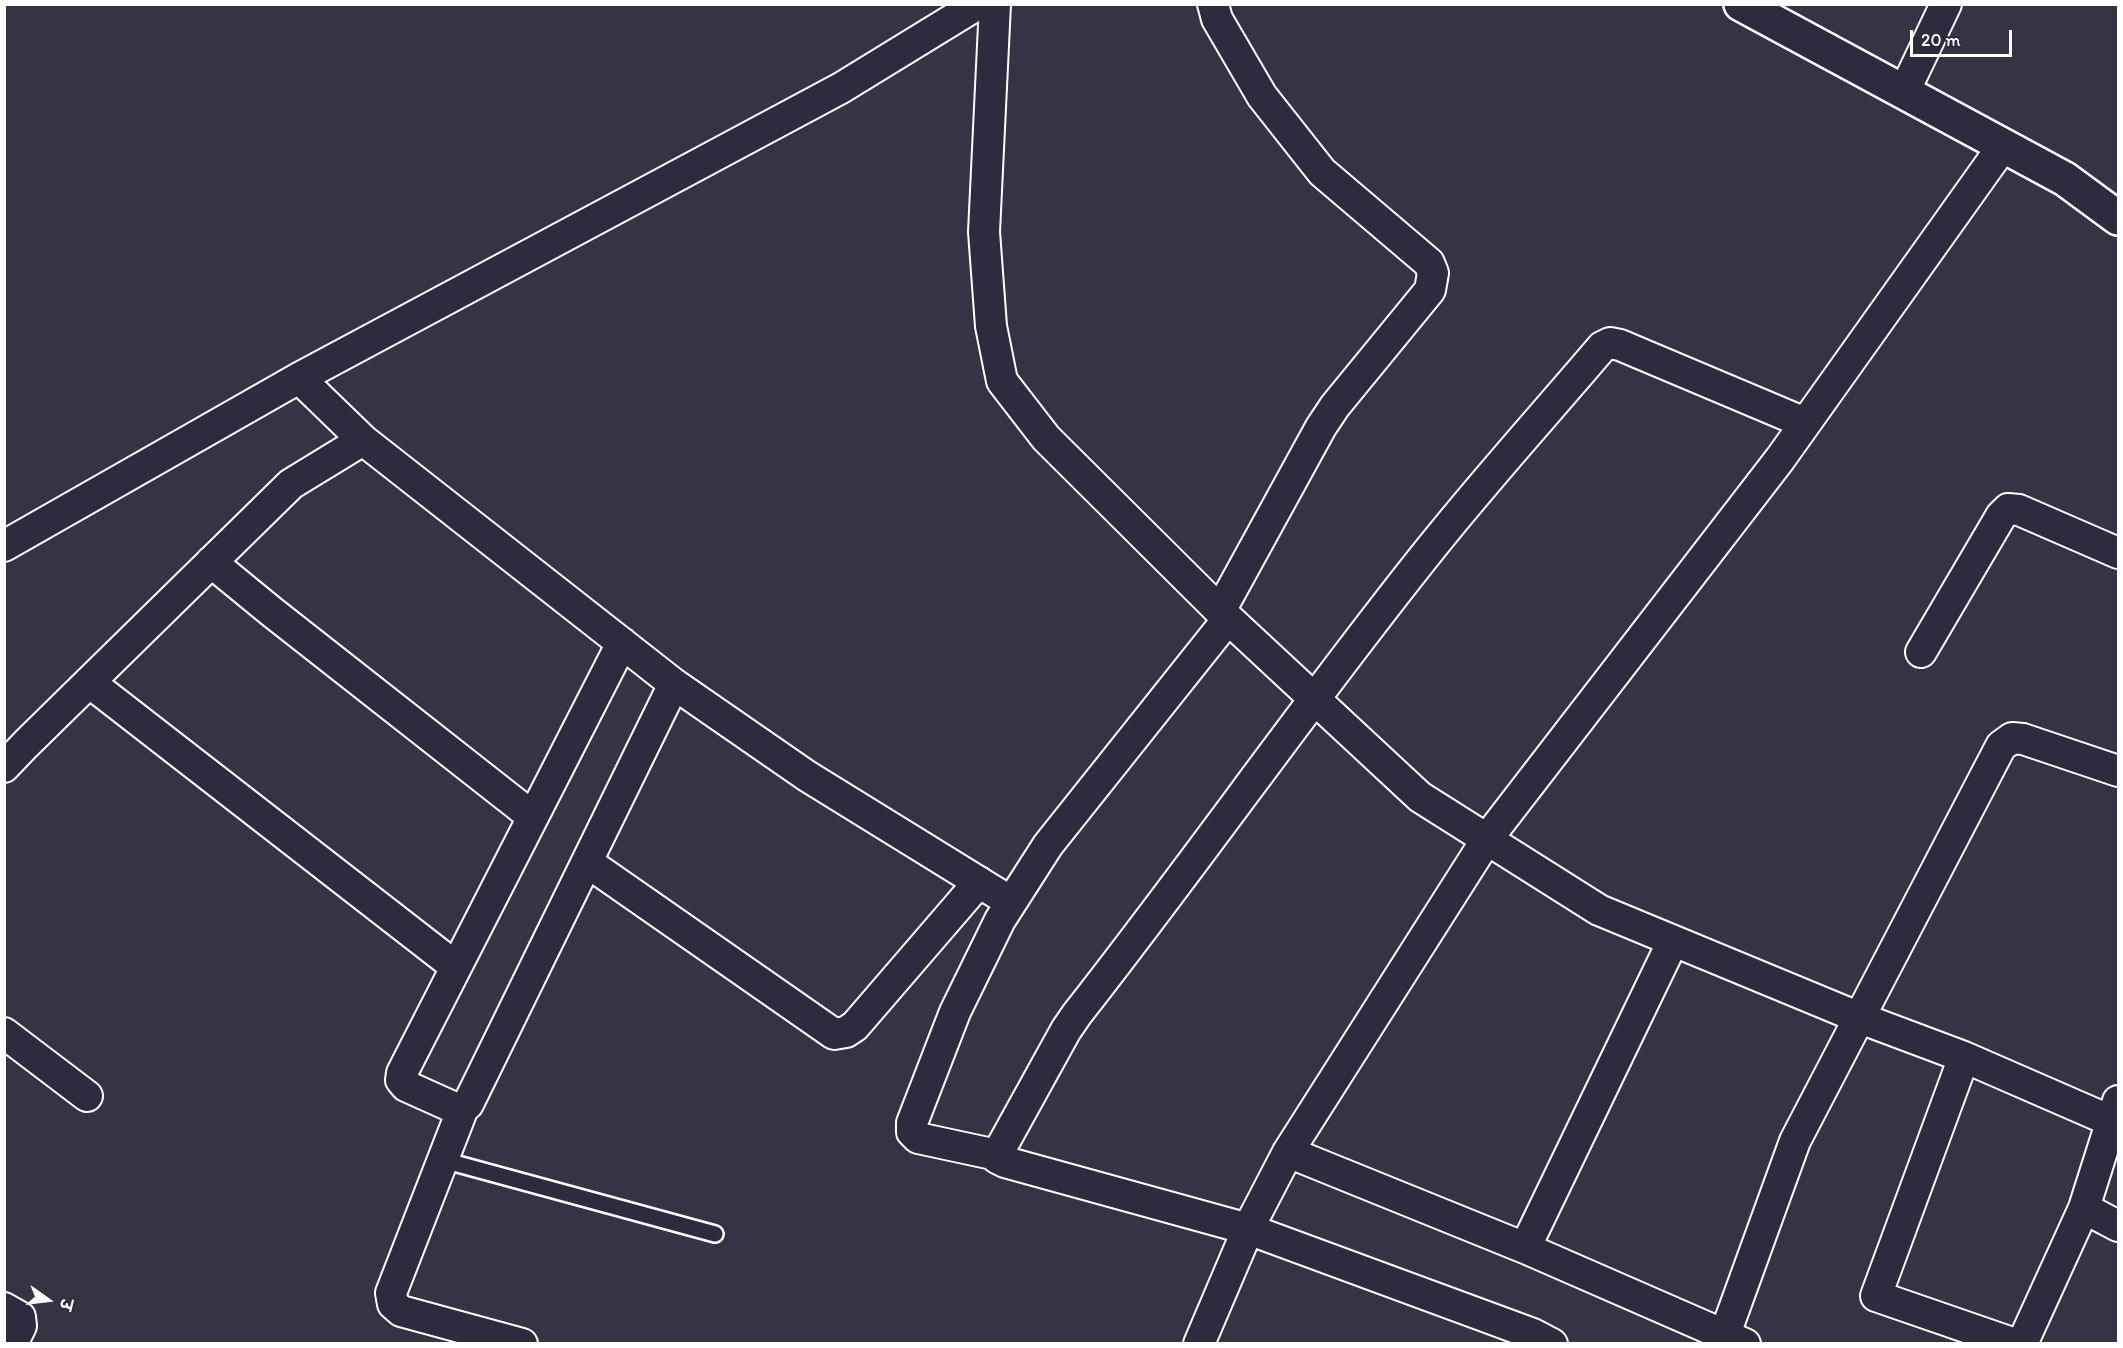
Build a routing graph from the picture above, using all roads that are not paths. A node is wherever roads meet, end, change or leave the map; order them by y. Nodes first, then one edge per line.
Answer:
1 (978, 4) edge
2 (995, 4) edge
3 (1213, 4) edge
4 (1741, 4) edge
5 (1946, 4) edge
6 (1904, 92) junction
7 (2003, 146) junction
8 (2118, 218) edge
9 (299, 378) junction
10 (1805, 423) junction
11 (363, 440) junction
12 (4, 546) edge
13 (2118, 553) edge
14 (211, 562) junction
15 (1224, 615) junction
16 (622, 643) junction
17 (1921, 652) dead end
18 (89, 682) junction
19 (674, 684) junction
20 (1316, 699) junction
21 (4, 767) edge
22 (2118, 771) edge
23 (533, 818) junction
24 (1487, 840) junction
25 (587, 862) junction
26 (979, 882) junction
27 (1011, 902) junction
28 (1673, 941) junction
29 (456, 967) junction
30 (1860, 1018) junction
31 (4, 1033) edge
32 (1964, 1057) junction
33 (87, 1096) dead end
34 (463, 1108) junction
35 (2115, 1111) edge
36 (1288, 1152) junction
37 (997, 1155) junction
38 (443, 1160) junction
39 (2084, 1208) junction
40 (2118, 1226) edge
41 (1248, 1229) junction
42 (715, 1234) dead end
43 (1525, 1248) junction
44 (4, 1308) edge
45 (1514, 1336) edge
46 (1735, 1339) edge
47 (12, 1344) edge
48 (522, 1344) edge
49 (1199, 1344) edge
50 (1552, 1344) edge
51 (2015, 1344) edge
52 (2022, 1344) edge

1 - 9 street
2 - 15 street
3 - 15 street
4 - 6 street
5 - 6 street
6 - 7 street
7 - 8 street
7 - 10 street
9 - 11 street
9 - 12 street
10 - 20 street
10 - 24 street
11 - 14 street
11 - 16 street
13 - 17 street
14 - 18 street
14 - 23 street
15 - 20 street
15 - 27 street
16 - 19 street
16 - 23 street
18 - 21 street
18 - 29 street
19 - 25 street
19 - 26 street
20 - 24 street
20 - 37 street
22 - 30 street
23 - 29 street
24 - 28 street
24 - 36 street
25 - 26 street
25 - 34 street
26 - 27 street
27 - 37 street
28 - 30 street
28 - 43 street
29 - 34 street
30 - 32 street
30 - 46 street
31 - 33 street
32 - 35 street
32 - 51 street
34 - 38 street
35 - 39 street
36 - 41 street
36 - 43 street
37 - 41 street
38 - 42 lane
38 - 48 street
39 - 40 street
39 - 52 street
41 - 45 street
41 - 49 street
43 - 46 street
44 - 47 street
45 - 50 street

